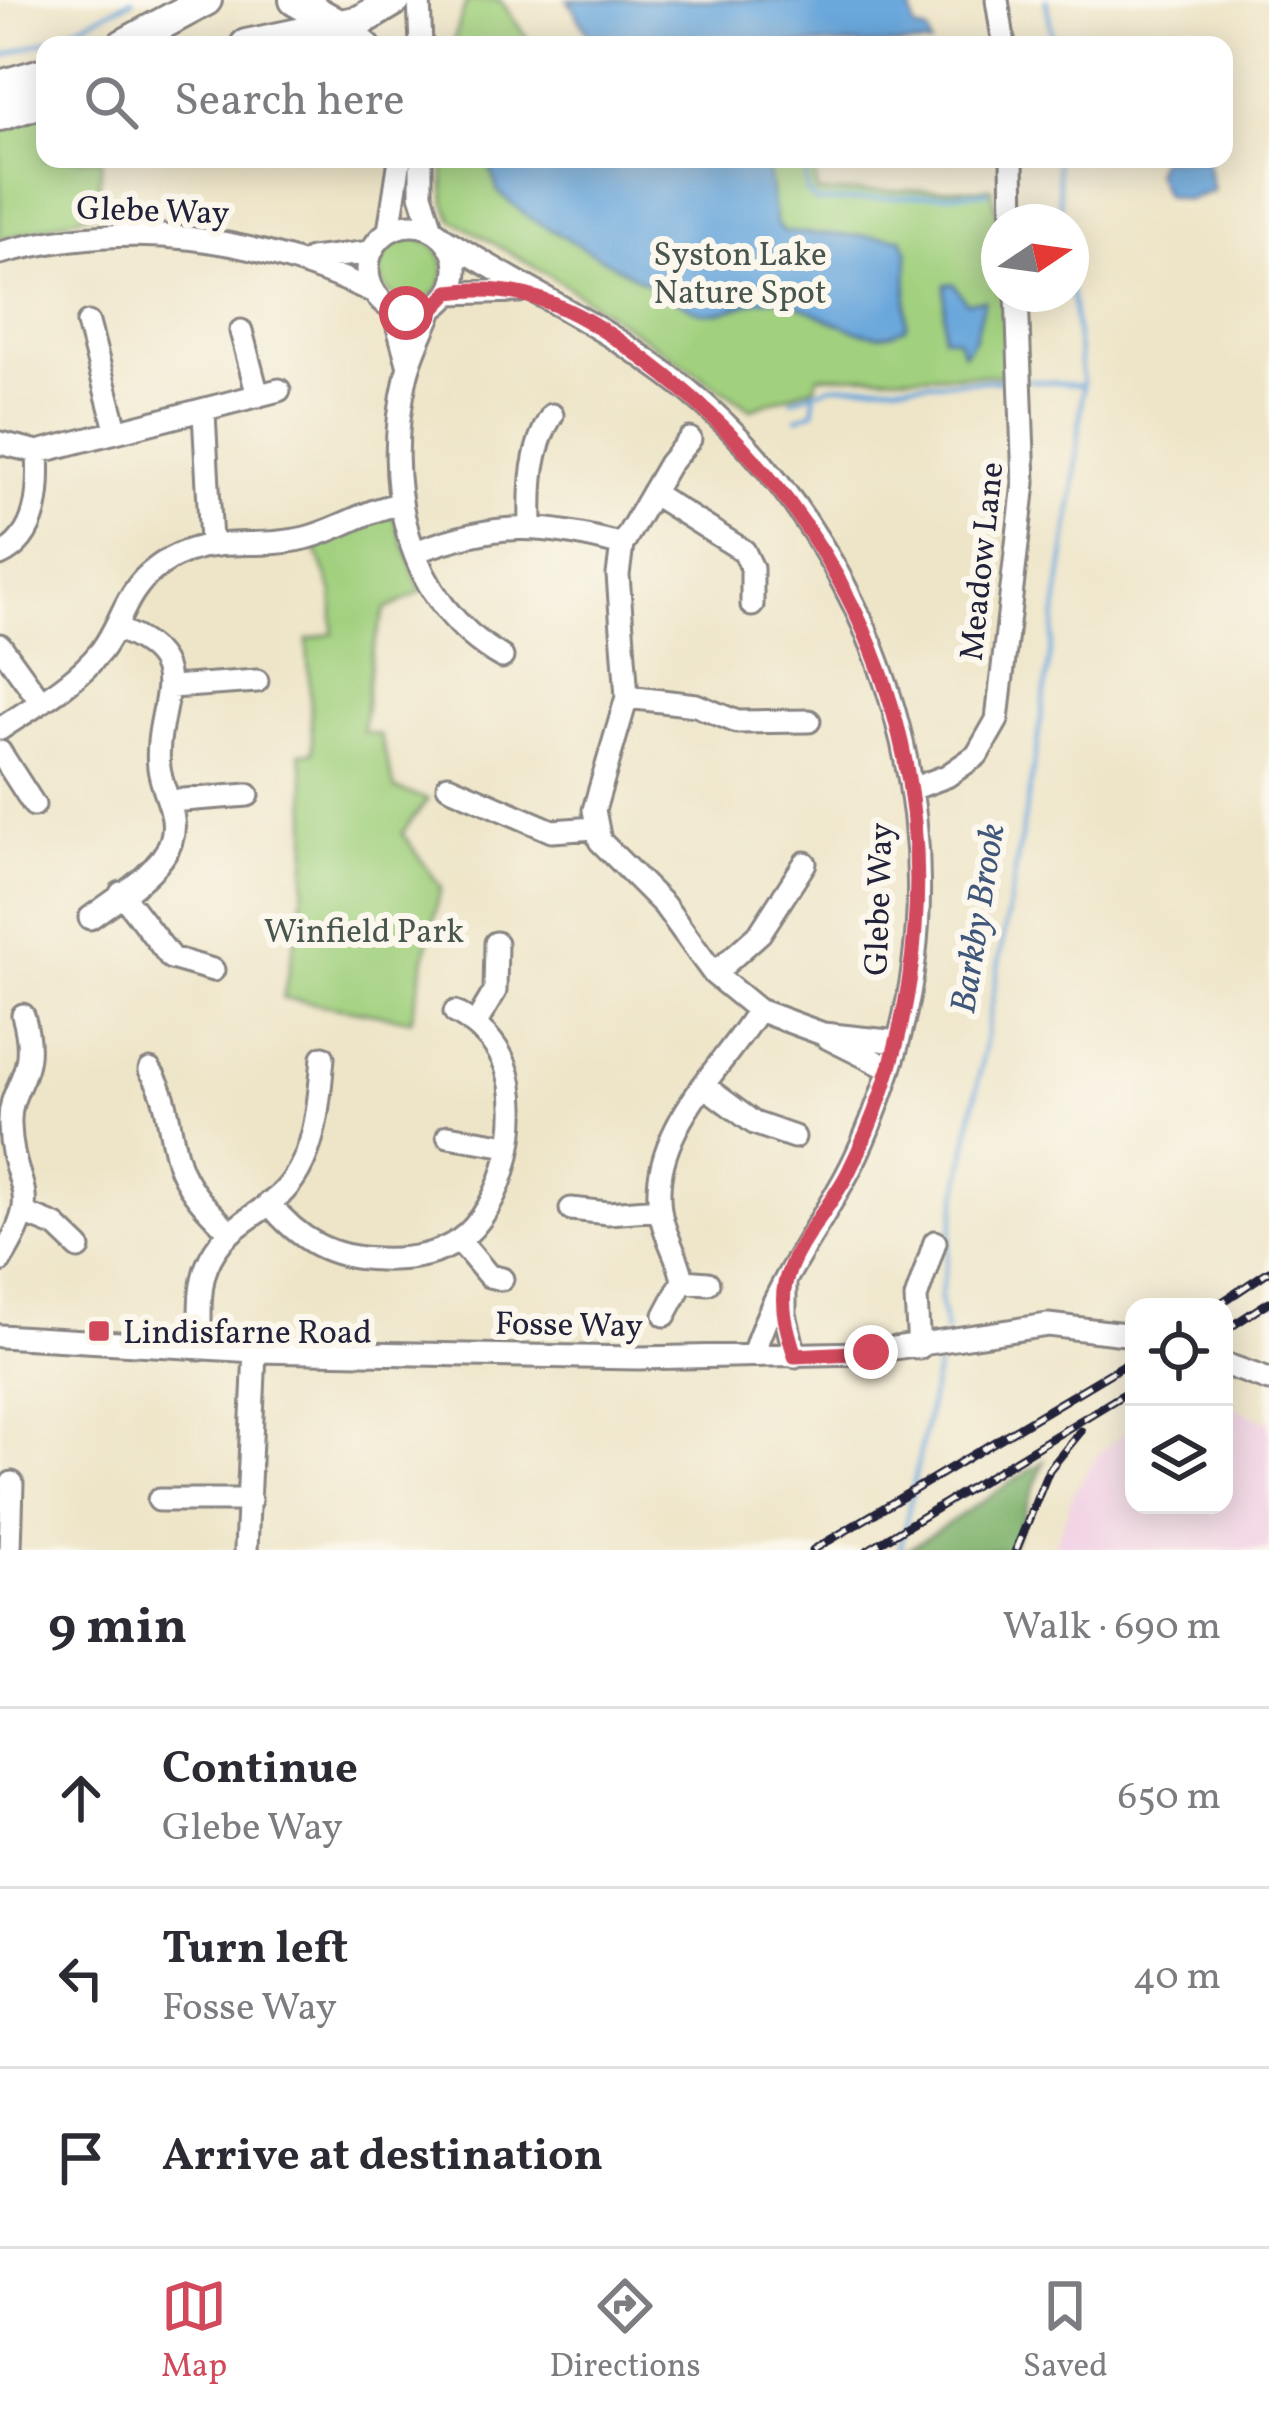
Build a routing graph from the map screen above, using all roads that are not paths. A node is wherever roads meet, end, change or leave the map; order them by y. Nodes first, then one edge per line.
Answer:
1 (206, 0) edge
2 (295, 0) edge
3 (395, 0) edge
4 (419, 0) edge
5 (997, 0) edge
6 (342, 25) junction
7 (140, 36) edge
8 (289, 36) edge
9 (357, 36) edge
10 (421, 36) edge
11 (1003, 36) edge
12 (36, 76) edge
13 (0, 86) edge
14 (36, 103) edge
15 (0, 115) edge
16 (399, 168) edge
17 (421, 168) edge
18 (1012, 168) edge
19 (1013, 204) edge
20 (389, 230) junction
21 (439, 234) junction
22 (370, 252) junction
23 (0, 253) edge
24 (304, 260) junction
25 (526, 291) junction
26 (374, 292) junction
27 (441, 300) junction
28 (393, 309) junction
29 (1018, 312) edge
30 (88, 322) dead end
31 (241, 332) dead end
32 (409, 367) junction
33 (555, 410) dead end
34 (204, 413) junction
35 (116, 429) junction
36 (690, 439) dead end
37 (0, 443) edge
38 (38, 452) junction
39 (652, 494) junction
40 (400, 504) junction
41 (531, 524) junction
42 (211, 542) junction
43 (622, 545) junction
44 (415, 552) junction
45 (0, 555) edge
46 (752, 605) dead end
47 (115, 628) junction
48 (0, 645) edge
49 (506, 660) dead end
50 (171, 687) junction
51 (246, 689) dead end
52 (627, 697) junction
53 (41, 702) junction
54 (815, 720) dead end
55 (0, 730) edge
56 (0, 752) edge
57 (7, 778) edge
58 (444, 783) dead end
59 (912, 789) junction
60 (170, 802) junction
61 (239, 803) dead end
62 (34, 805) dead end
63 (596, 828) junction
64 (805, 863) dead end
65 (121, 893) junction
66 (90, 918) dead end
67 (496, 938) dead end
68 (714, 974) junction
69 (199, 975) dead end
70 (758, 1010) junction
71 (455, 1012) dead end
72 (22, 1015) dead end
73 (476, 1023) junction
74 (823, 1034) junction
75 (898, 1042) junction
76 (323, 1057) dead end
77 (890, 1069) junction
78 (164, 1076) dead end
79 (704, 1086) junction
80 (4, 1120) edge
81 (448, 1136) dead end
82 (779, 1139) dead end
83 (508, 1146) junction
84 (269, 1203) junction
85 (585, 1203) dead end
86 (660, 1209) junction
87 (24, 1213) junction
88 (229, 1231) junction
89 (78, 1238) dead end
90 (459, 1240) junction
91 (935, 1242) dead end
92 (0, 1262) edge
93 (502, 1279) dead end
94 (683, 1281) junction
95 (785, 1282) junction
96 (708, 1283) dead end
97 (665, 1315) dead end
98 (1125, 1334) edge
99 (0, 1336) edge
100 (935, 1345) junction
101 (200, 1349) junction
102 (255, 1351) junction
103 (753, 1355) junction
104 (795, 1356) junction
105 (1233, 1367) edge
106 (1269, 1380) edge
107 (7, 1494) edge
108 (153, 1499) dead end
109 (250, 1500) junction
110 (10, 1550) edge
111 (246, 1550) edge

1 - 7 highway
2 - 6 highway
3 - 6 highway
4 - 10 street
5 - 11 street
6 - 8 highway
6 - 9 street
12 - 13 highway
14 - 15 highway
16 - 20 street
17 - 21 street
18 - 19 street
20 - 21 street
20 - 22 street
21 - 25 street, Glebe Way
21 - 27 street
22 - 24 street, Glebe Way
22 - 26 street
23 - 24 street, Glebe Way
24 - 26 street, Glebe Way
25 - 27 street, Glebe Way
25 - 59 street, Glebe Way
26 - 28 street
27 - 28 street
27 - 32 street
28 - 32 street
29 - 59 street, Meadow Lane
30 - 35 street
31 - 34 street
32 - 40 street
33 - 41 street
34 - 35 street
34 - 42 street
35 - 38 street
36 - 39 street
37 - 38 street
38 - 45 street
39 - 43 street
39 - 46 street
40 - 42 street
40 - 44 street
41 - 43 street
41 - 44 street
42 - 47 street
43 - 52 street
44 - 49 street
47 - 50 street
47 - 53 street
48 - 53 street
50 - 51 street
50 - 60 street
52 - 54 street
52 - 63 street
53 - 55 street
56 - 57 street
57 - 62 street
58 - 63 street
59 - 75 street, Glebe Way
60 - 61 street
60 - 65 street
63 - 68 street
64 - 68 street
65 - 66 street
65 - 69 street
67 - 73 street
68 - 70 street
70 - 74 street
70 - 79 street
71 - 73 street
72 - 80 street
73 - 83 street
74 - 75 street
74 - 77 street
75 - 77 street, Glebe Way
76 - 84 street
77 - 95 street, Glebe Way
78 - 88 street
79 - 82 street
79 - 86 street
80 - 87 street
81 - 83 street
83 - 90 street
84 - 88 street
84 - 90 street
85 - 86 street
86 - 94 street
87 - 89 street
87 - 92 street
88 - 101 street
90 - 93 street
91 - 100 street
94 - 96 street
94 - 97 street
95 - 103 street, Glebe Way
95 - 104 street
98 - 100 street, Fosse Way
99 - 101 street, Fosse Way
100 - 104 street, Fosse Way
101 - 102 street, Fosse Way
102 - 103 street, Fosse Way
102 - 109 street
103 - 104 street, Fosse Way
105 - 106 street
107 - 110 street
108 - 109 street
109 - 111 street

